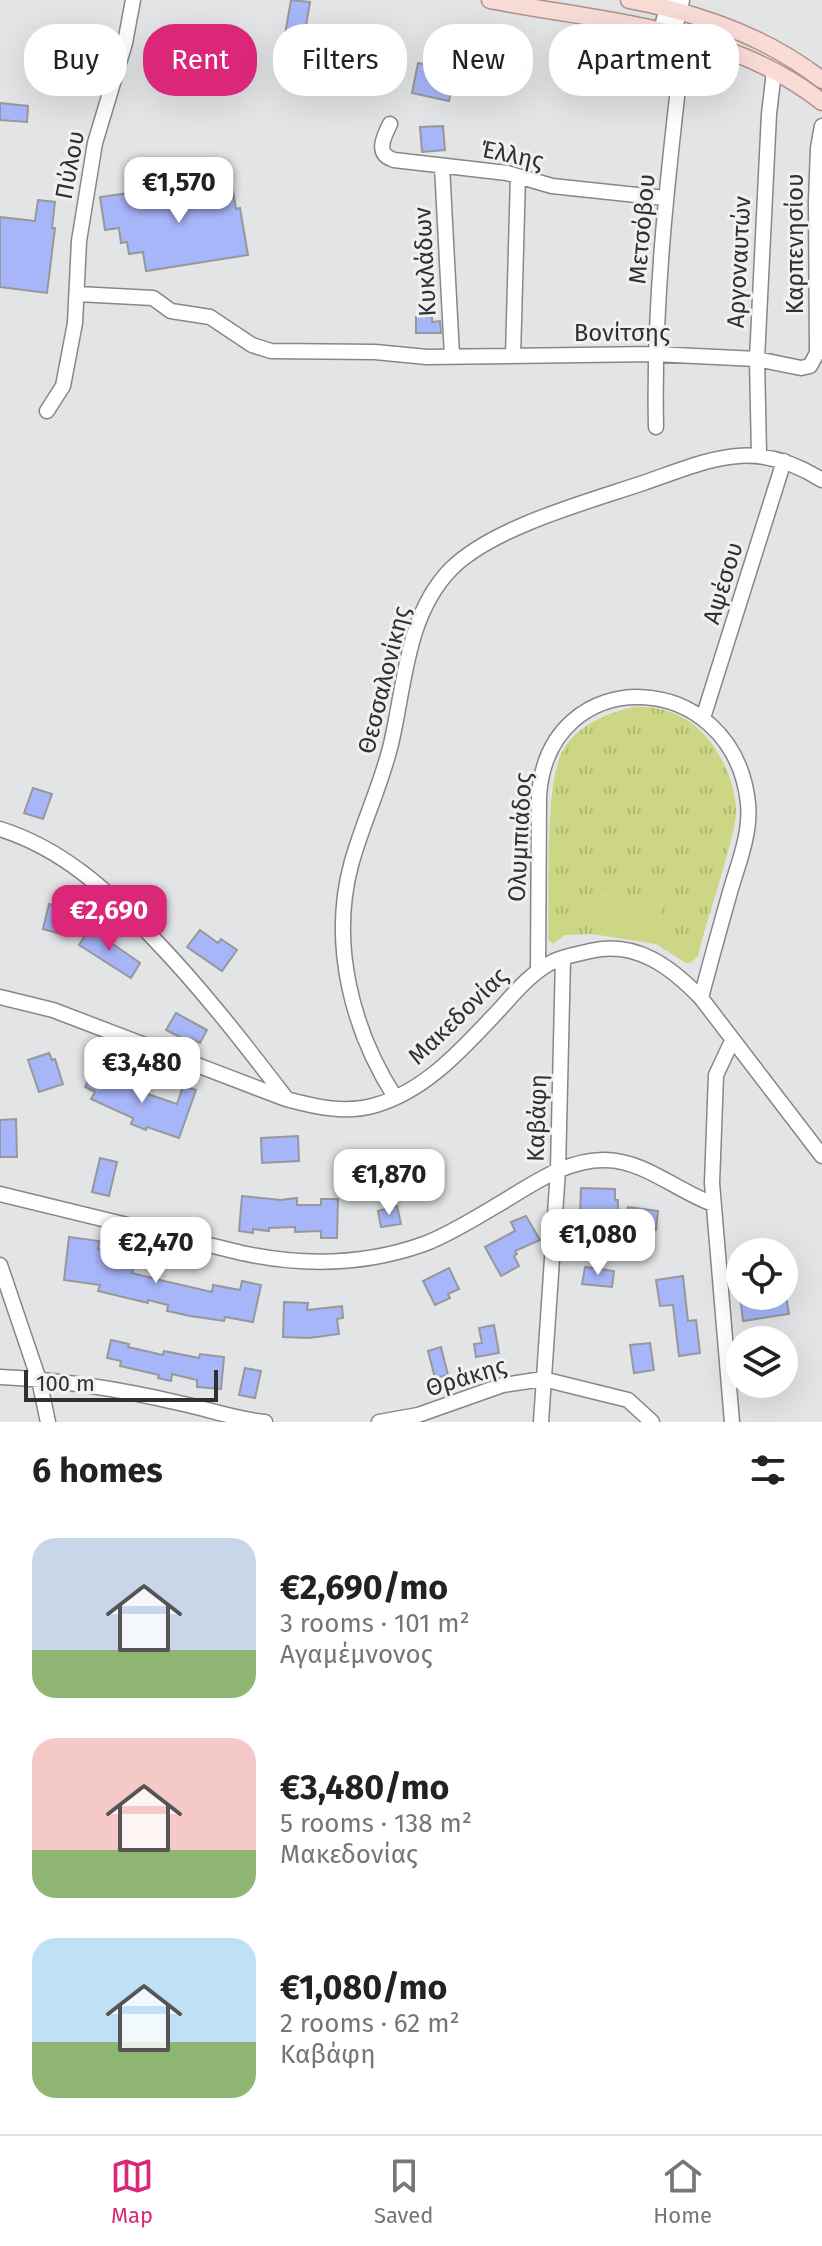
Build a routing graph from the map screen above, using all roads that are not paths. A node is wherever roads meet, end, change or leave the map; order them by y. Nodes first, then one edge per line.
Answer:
1 (133, 0) edge
2 (490, 0) edge
3 (629, 0) edge
4 (674, 5) edge
5 (623, 24) edge
6 (739, 55) edge
7 (774, 71) junction
8 (822, 80) edge
9 (670, 96) edge
10 (822, 102) edge
11 (390, 124) dead end
12 (822, 126) edge
13 (442, 166) junction
14 (518, 176) junction
15 (665, 198) junction
16 (78, 294) junction
17 (654, 354) junction
18 (452, 356) junction
19 (513, 356) junction
20 (757, 359) junction
21 (814, 363) joint
22 (47, 411) dead end
23 (656, 427) dead end
24 (759, 455) junction
25 (784, 461) junction
26 (822, 480) edge
27 (703, 718) junction
28 (0, 829) edge
29 (563, 958) junction
30 (538, 971) junction
31 (0, 997) edge
32 (701, 998) junction
33 (732, 1041) junction
34 (395, 1097) junction
35 (286, 1099) junction
36 (822, 1156) edge
37 (558, 1170) junction
38 (0, 1194) edge
39 (713, 1204) junction
40 (0, 1265) edge
41 (0, 1377) edge
42 (543, 1379) junction
43 (39, 1380) junction
44 (48, 1422) edge
45 (265, 1422) edge
46 (379, 1422) edge
47 (541, 1422) edge
48 (652, 1422) edge
49 (732, 1422) edge

1 - 16 street, Πύλου
2 - 5 main road
3 - 4 main road
4 - 8 main road
6 - 7 main road
7 - 10 main road
7 - 20 street, Αργοναυτών
9 - 15 street, Μετσόβου
11 - 13 street, Έλλης
12 - 21 street, Καρπενησίου
13 - 14 street, Έλλης
13 - 18 street, Κυκλάδων
14 - 15 street, Έλλης
14 - 19 street
15 - 17 street, Μετσόβου
16 - 18 street, Βονίτσης
16 - 22 street, Πύλου
17 - 19 street, Βονίτσης
17 - 20 street, Βονίτσης
17 - 23 street, Μετσόβου
18 - 19 street, Βονίτσης
20 - 21 street, Βονίτσης
20 - 24 street, Αργοναυτών
24 - 25 street, Θεσσαλονίκης
24 - 34 street, Θεσσαλονίκης
25 - 26 street, Θεσσαλονίκης
25 - 27 street, Αψέσου
27 - 30 street, Ολυμπιάδος
27 - 32 street, Ολυμπιάδος
28 - 35 street
29 - 30 street, Μακεδονίας
29 - 32 street, Μακεδονίας
29 - 37 street, Καβάφη
30 - 34 street, Μακεδονίας
31 - 35 street, Μακεδονίας
32 - 33 street, Μακεδονίας
33 - 36 street, Μακεδονίας
33 - 39 street
34 - 35 street, Μακεδονίας
37 - 38 street
37 - 39 street
37 - 42 street, Καβάφη
39 - 49 street
40 - 43 street
41 - 43 street
42 - 46 street, Θράκης
42 - 47 street, Καβάφη
42 - 48 street, Θράκης
43 - 44 street
43 - 45 street

